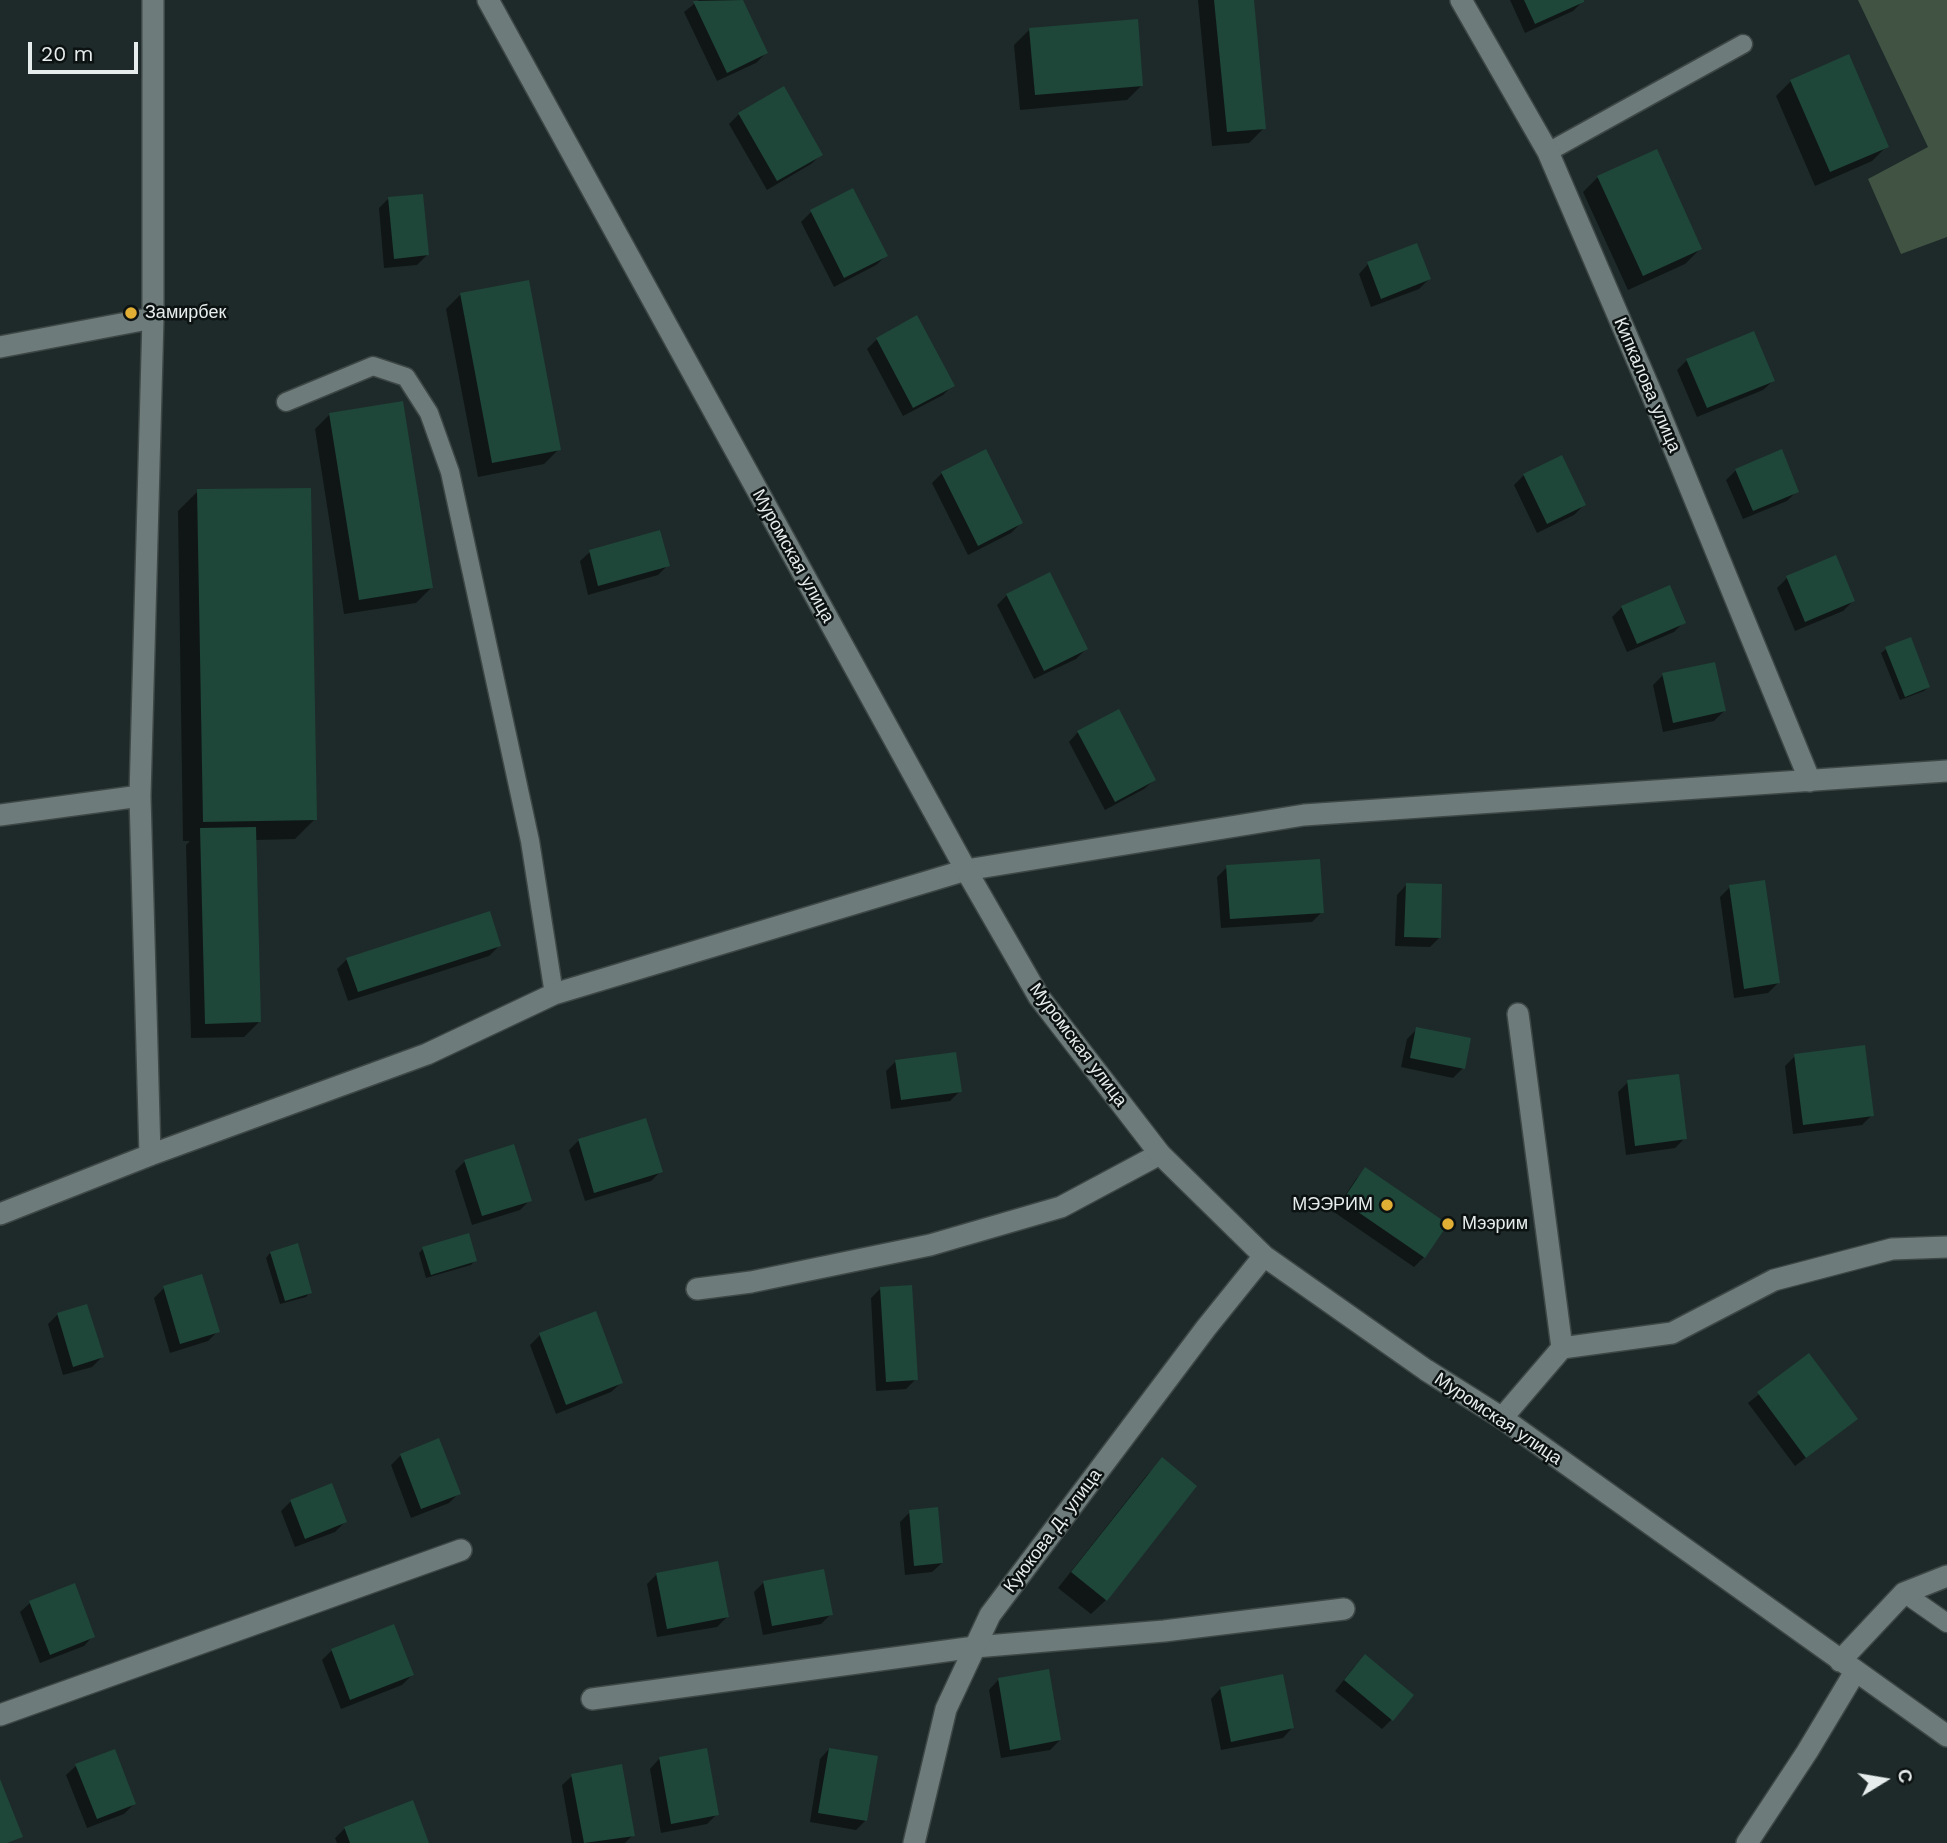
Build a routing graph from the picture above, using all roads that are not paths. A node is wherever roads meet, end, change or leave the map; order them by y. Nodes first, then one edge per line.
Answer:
1 (153, 0) edge
2 (488, 0) edge
3 (1461, 0) edge
4 (1743, 44) dead end
5 (1548, 152) junction
6 (153, 318) junction
7 (0, 347) edge
8 (286, 402) dead end
9 (1947, 771) edge
10 (1810, 781) junction
11 (140, 796) junction
12 (0, 815) edge
13 (966, 870) junction
14 (554, 994) junction
15 (1518, 1014) dead end
16 (1160, 1154) junction
17 (150, 1155) junction
18 (0, 1214) edge
19 (1947, 1247) edge
20 (1264, 1256) junction
21 (697, 1289) dead end
22 (1562, 1348) junction
23 (1502, 1418) junction
24 (461, 1550) dead end
25 (1947, 1576) edge
26 (1904, 1593) junction
27 (1344, 1609) dead end
28 (1947, 1623) edge
29 (975, 1647) junction
30 (1847, 1666) junction
31 (592, 1699) dead end
32 (0, 1715) edge
33 (1947, 1736) edge
34 (914, 1843) edge
35 (1747, 1843) edge

1 - 6 street
2 - 13 street, Муромская улица
3 - 5 street, Кипкалова улица
4 - 5 lane
5 - 10 street, Кипкалова улица
6 - 7 street
6 - 11 street
8 - 14 lane
9 - 10 street
10 - 13 street
11 - 12 street
11 - 17 street
13 - 14 street
13 - 16 street, Муромская улица
14 - 17 street
15 - 22 street
16 - 20 street, Муромская улица
16 - 21 street
17 - 18 street
19 - 22 street
20 - 23 street, Муромская улица
20 - 29 street, Куюкова Д. улица
22 - 23 street
23 - 30 street, Муромская улица
24 - 32 street
25 - 26 street
26 - 28 lane
26 - 30 street
27 - 29 street
29 - 31 street
29 - 34 street, Куюкова Д. улица
30 - 33 street, Муромская улица
30 - 35 street

